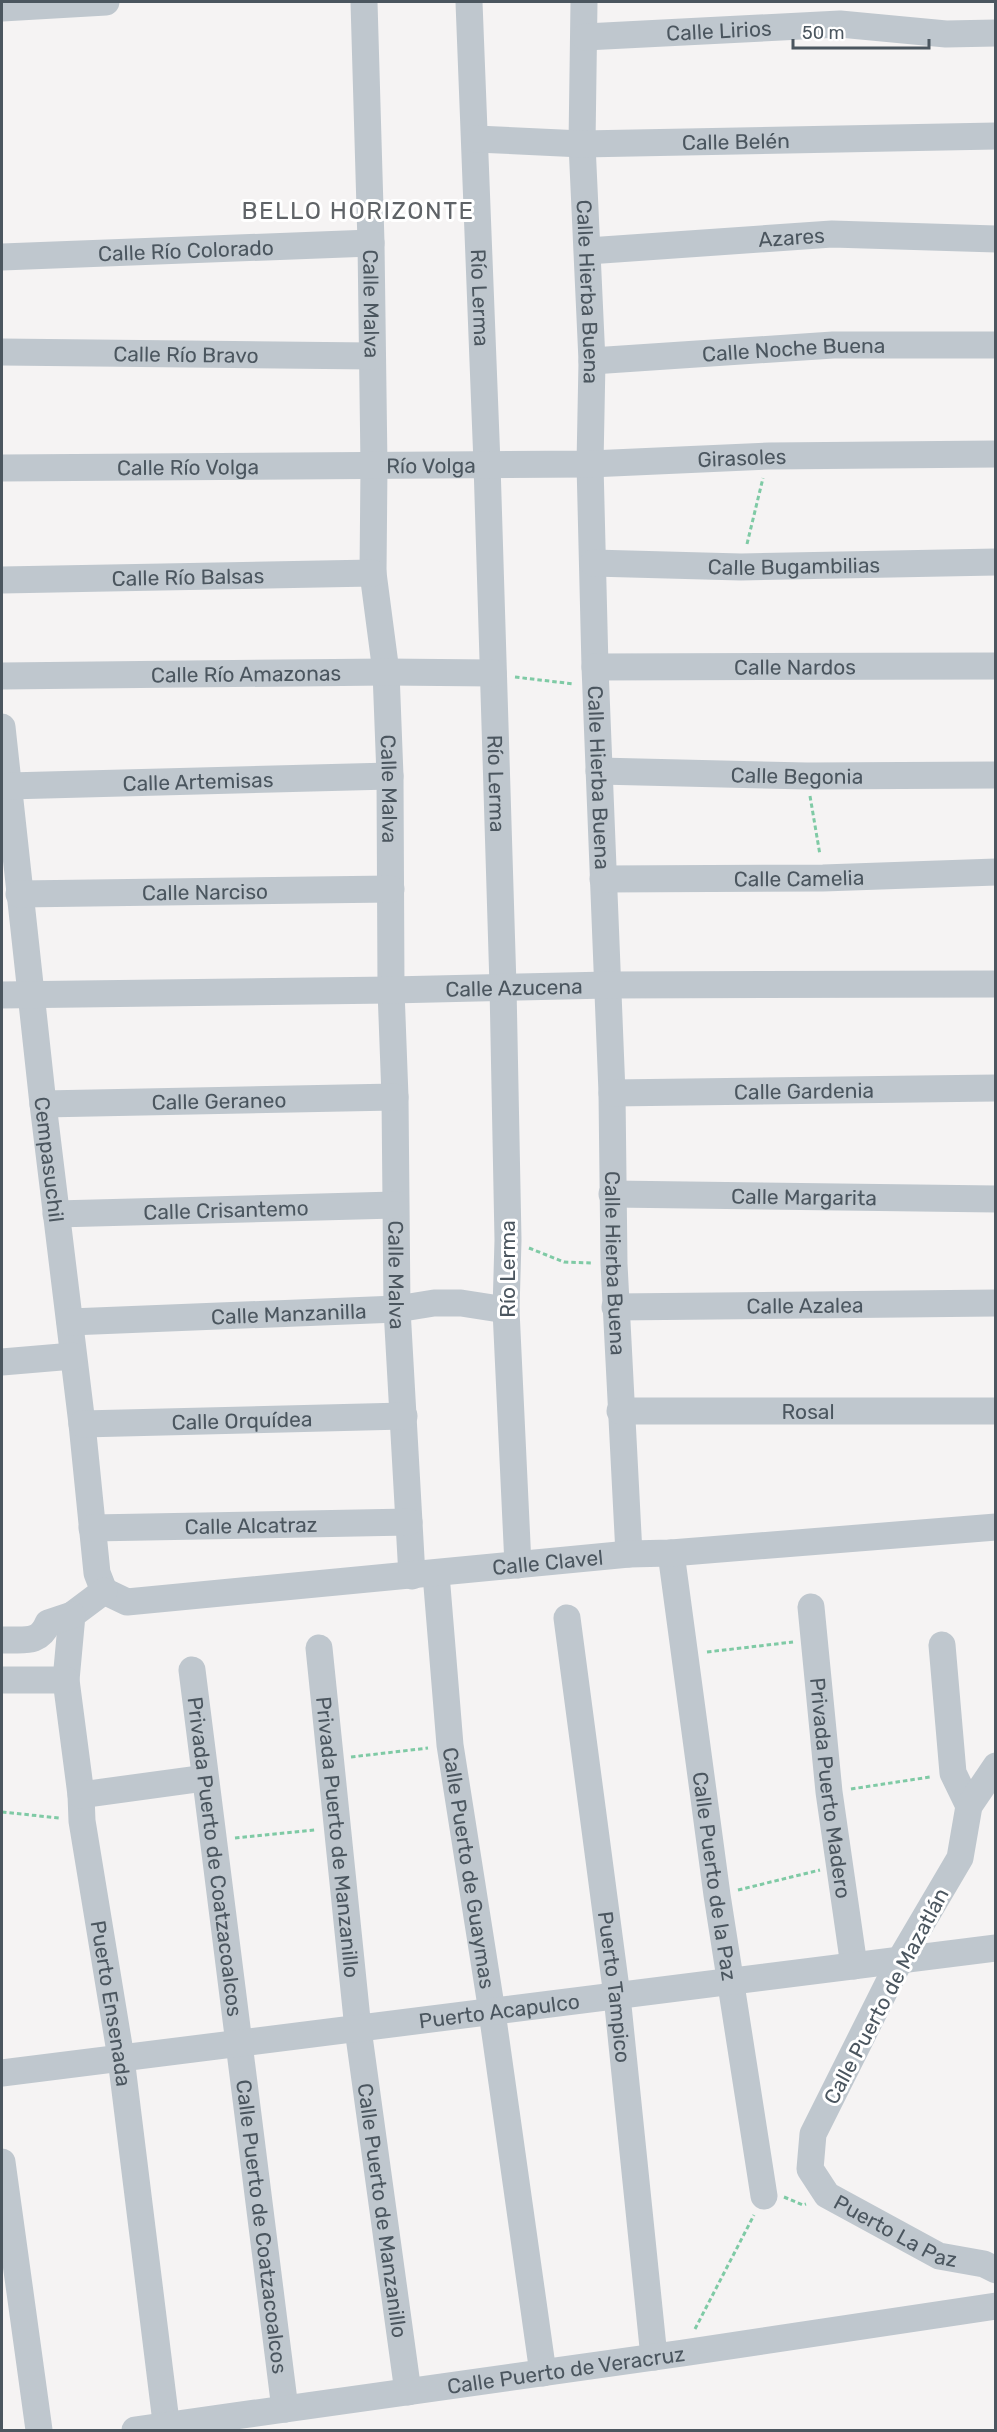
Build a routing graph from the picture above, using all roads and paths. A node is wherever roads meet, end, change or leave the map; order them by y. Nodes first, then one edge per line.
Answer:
1 (105, 2) edge
2 (364, 2) edge
3 (469, 2) edge
4 (584, 2) edge
5 (2, 8) edge
6 (996, 33) edge
7 (585, 37) junction
8 (996, 136) edge
9 (476, 139) junction
10 (582, 144) junction
11 (996, 239) edge
12 (371, 243) junction
13 (588, 251) junction
14 (2, 257) edge
15 (996, 345) edge
16 (2, 352) edge
17 (372, 356) junction
18 (592, 361) junction
19 (996, 454) edge
20 (769, 456) junction
21 (488, 465) junction
22 (590, 465) junction
23 (374, 466) junction
24 (2, 468) edge
25 (996, 562) edge
26 (593, 563) junction
27 (741, 567) junction
28 (373, 573) junction
29 (2, 580) edge
30 (996, 666) edge
31 (386, 672) junction
32 (493, 674) junction
33 (2, 676) edge
34 (595, 677) junction
35 (2, 727) edge
36 (599, 771) junction
37 (996, 775) edge
38 (390, 776) junction
39 (807, 776) junction
40 (8, 786) junction
41 (996, 872) edge
42 (823, 878) junction
43 (603, 879) junction
44 (391, 889) junction
45 (19, 894) junction
46 (996, 984) edge
47 (608, 985) junction
48 (503, 986) junction
49 (391, 990) junction
50 (2, 995) edge
51 (32, 996) junction
52 (996, 1088) edge
53 (612, 1093) junction
54 (395, 1097) junction
55 (43, 1104) junction
56 (612, 1194) junction
57 (996, 1199) edge
58 (395, 1205) junction
59 (56, 1214) junction
60 (508, 1240) junction
61 (614, 1264) junction
62 (996, 1303) edge
63 (615, 1307) junction
64 (397, 1309) junction
65 (506, 1310) junction
66 (70, 1322) junction
67 (73, 1356) junction
68 (2, 1362) edge
69 (620, 1411) junction
70 (996, 1411) edge
71 (404, 1416) junction
72 (82, 1424) junction
73 (409, 1522) junction
74 (996, 1527) edge
75 (92, 1528) junction
76 (671, 1553) junction
77 (629, 1554) junction
78 (518, 1565) junction
79 (424, 1575) junction
80 (104, 1591) junction
81 (811, 1607) dead end
82 (72, 1616) junction
83 (567, 1618) dead end
84 (813, 1639) junction
85 (2, 1640) edge
86 (942, 1645) dead end
87 (318, 1648) dead end
88 (686, 1654) junction
89 (192, 1670) dead end
90 (2, 1680) edge
91 (66, 1680) junction
92 (450, 1745) junction
93 (330, 1759) junction
94 (996, 1766) edge
95 (953, 1773) junction
96 (205, 1778) junction
97 (829, 1792) junction
98 (969, 1806) junction
99 (81, 1808) junction
100 (2, 1812) edge
101 (338, 1827) junction
102 (212, 1840) junction
103 (839, 1866) junction
104 (717, 1895) junction
105 (996, 1948) edge
106 (900, 1960) junction
107 (854, 1966) junction
108 (730, 1982) junction
109 (617, 1996) junction
110 (492, 2012) junction
111 (358, 2029) junction
112 (241, 2043) junction
113 (121, 2058) junction
114 (2, 2073) edge
115 (2, 2162) edge
116 (827, 2195) junction
117 (764, 2196) junction
118 (996, 2270) edge
119 (996, 2306) edge
120 (683, 2353) junction
121 (654, 2358) junction
122 (543, 2373) junction
123 (408, 2392) junction
124 (285, 2409) junction
125 (167, 2428) edge
126 (39, 2430) edge
127 (135, 2430) edge

1 - 5 street
2 - 12 street, Calle Malva
3 - 9 street, Río Lerma
4 - 7 street, Calle Hierba Buena
6 - 7 street, Calle Lirios
7 - 10 street, Calle Hierba Buena
8 - 10 street, Calle Belén
9 - 10 street, Calle Belén
9 - 21 street, Río Lerma
10 - 13 street, Calle Hierba Buena
11 - 13 street, Azares
12 - 14 street, Calle Río Colorado
12 - 17 street, Calle Malva
13 - 18 street, Calle Hierba Buena
15 - 18 street, Calle Noche Buena
16 - 17 street, Calle Río Bravo
17 - 23 street, Calle Malva
18 - 22 street, Calle Hierba Buena
19 - 20 street, Girasoles
20 - 22 street, Girasoles
20 - 27 path
21 - 22 street, Girasoles
21 - 23 street, Río Volga
21 - 32 street, Río Lerma
22 - 26 street, Calle Hierba Buena
23 - 24 street, Calle Río Volga
23 - 28 street, Calle Malva
25 - 27 street, Calle Bugambilias
26 - 27 street, Calle Bugambilias
26 - 34 street, Calle Hierba Buena
28 - 29 street, Calle Río Balsas
28 - 31 street, Calle Malva
30 - 34 street, Calle Nardos
31 - 32 street, Calle Río Amazonas
31 - 33 street, Calle Río Amazonas
31 - 38 street, Calle Malva
32 - 34 path
32 - 48 street, Río Lerma
34 - 36 street, Calle Hierba Buena
35 - 40 street, Cempasuchil
36 - 39 street, Calle Begonia
36 - 43 street, Calle Hierba Buena
37 - 39 street, Calle Begonia
38 - 40 street, Calle Artemisas
38 - 44 street, Calle Malva
39 - 42 path
40 - 45 street, Cempasuchil
41 - 42 street, Calle Camelia
42 - 43 street, Calle Camelia
43 - 47 street, Calle Hierba Buena
44 - 45 street, Calle Narciso
44 - 49 street, Calle Malva
45 - 51 street, Cempasuchil
46 - 47 street, Calle Azucena
47 - 48 street, Calle Azucena
47 - 53 street, Calle Hierba Buena
48 - 49 street, Calle Azucena
48 - 60 street, Río Lerma
49 - 51 street, Calle Azucena
49 - 54 street, Calle Malva
50 - 51 street, Calle Azucena
51 - 55 street, Cempasuchil
52 - 53 street, Calle Gardenia
53 - 56 street, Calle Hierba Buena
54 - 55 street, Calle Geraneo
54 - 58 street, Calle Malva
55 - 59 street, Cempasuchil
56 - 57 street, Calle Margarita
56 - 61 street, Calle Hierba Buena
58 - 59 street, Calle Crisantemo
58 - 64 street, Calle Malva
59 - 66 street, Cempasuchil
60 - 61 path
60 - 65 street, Río Lerma
61 - 63 street, Calle Hierba Buena
62 - 63 street, Calle Azalea
63 - 69 street, Calle Hierba Buena
64 - 65 street, Calle Manzanilla
64 - 66 street, Calle Manzanilla
64 - 71 street, Calle Malva
65 - 78 street, Río Lerma
66 - 67 street, Cempasuchil
67 - 68 street
67 - 72 street, Cempasuchil
69 - 70 street, Rosal
69 - 77 street, Calle Hierba Buena
71 - 72 street, Calle Orquídea
71 - 73 street, Calle Malva
72 - 75 street, Cempasuchil
73 - 75 street, Calle Alcatraz
73 - 79 street, Calle Malva
74 - 76 street, Calle Clavel
75 - 80 street, Cempasuchil
76 - 77 street, Calle Clavel
76 - 88 street, Calle Puerto de la Paz
77 - 78 street, Calle Clavel
78 - 79 street, Calle Clavel
79 - 80 street, Calle Clavel
79 - 92 street, Calle Puerto de Guaymas
80 - 82 street
81 - 84 street, Privada Puerto Madero
82 - 85 street
82 - 91 street, Puerto Ensenada
83 - 109 street, Puerto Tampico
84 - 88 path
84 - 97 street, Privada Puerto Madero
86 - 95 street
87 - 93 street, Privada Puerto de Manzanillo
88 - 104 street, Calle Puerto de la Paz
89 - 96 street, Privada Puerto de Coatzacoalcos
90 - 91 street
91 - 99 street, Puerto Ensenada
92 - 93 path
92 - 110 street, Calle Puerto de Guaymas
93 - 101 street, Privada Puerto de Manzanillo
94 - 98 street, Calle Puerto de Mazatlán
95 - 97 path
95 - 98 street
96 - 99 street
96 - 102 street, Privada Puerto de Coatzacoalcos
97 - 103 street, Privada Puerto Madero
98 - 106 street, Calle Puerto de Mazatlán
99 - 100 path
99 - 113 street, Puerto Ensenada
101 - 102 path
101 - 111 street, Privada Puerto de Manzanillo
102 - 112 street, Privada Puerto de Coatzacoalcos
103 - 104 path
103 - 107 street, Privada Puerto Madero
104 - 108 street, Calle Puerto de la Paz
105 - 106 street, Puerto Acapulco
106 - 107 street, Puerto Acapulco
106 - 116 street, Calle Puerto de Mazatlán
107 - 108 street, Puerto Acapulco
108 - 109 street, Puerto Acapulco
108 - 117 street, Calle Puerto de la Paz
109 - 110 street, Puerto Acapulco
109 - 121 street, Puerto Tampico
110 - 111 street, Puerto Acapulco
110 - 122 street, Calle Puerto de Guaymas
111 - 112 street, Puerto Acapulco
111 - 123 street, Calle Puerto de Manzanillo
112 - 113 street, Puerto Acapulco
112 - 124 street, Calle Puerto de Coatzacoalcos
113 - 114 street, Puerto Acapulco
113 - 125 street, Puerto Ensenada
115 - 126 street
116 - 117 path, Puerto La Paz
116 - 118 street, Puerto La Paz
117 - 120 path
119 - 120 street, Calle Puerto de Veracruz
120 - 121 street, Calle Puerto de Veracruz
121 - 122 street, Calle Puerto de Veracruz
122 - 123 street, Calle Puerto de Veracruz
123 - 124 street, Calle Puerto de Veracruz
124 - 125 street, Calle Puerto de Veracruz
125 - 127 street, Calle Puerto de Veracruz

